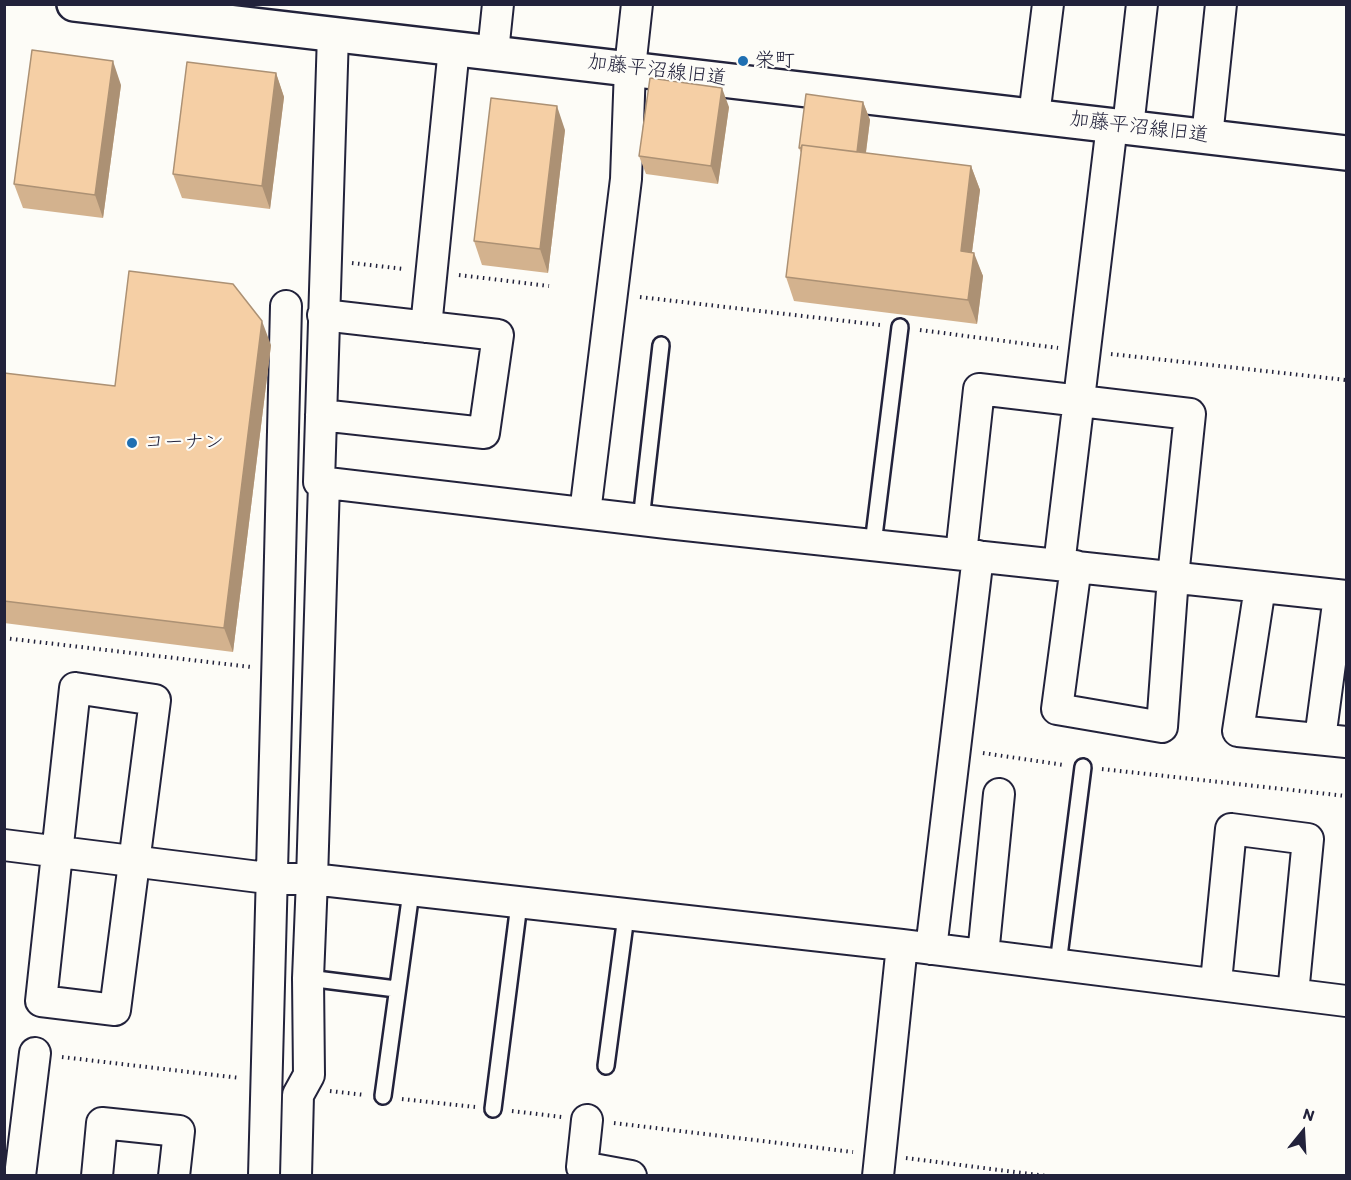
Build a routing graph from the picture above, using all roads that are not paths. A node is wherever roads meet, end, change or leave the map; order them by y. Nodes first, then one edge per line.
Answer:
1 (74, 4) edge
2 (498, 4) edge
3 (637, 4) edge
4 (1048, 4) edge
5 (1142, 4) edge
6 (1221, 4) edge
7 (108, 6) edge
8 (333, 34) junction
9 (454, 48) junction
10 (493, 52) junction
11 (630, 68) junction
12 (1034, 116) junction
13 (1120, 126) junction
14 (1207, 136) junction
15 (1347, 153) edge
16 (286, 306) dead end
17 (323, 315) junction
18 (426, 327) junction
19 (900, 327) road end
20 (662, 345) dead end
21 (1080, 400) junction
22 (321, 415) junction
23 (324, 483) junction
24 (585, 513) junction
25 (641, 520) junction
26 (873, 544) junction
27 (970, 555) junction
28 (1068, 566) junction
29 (1173, 577) junction
30 (1260, 587) junction
31 (1342, 596) edge
32 (1334, 740) edge
33 (1083, 767) road end
34 (999, 794) dead end
35 (4, 845) edge
36 (56, 851) junction
37 (135, 860) junction
38 (292, 879) junction
39 (411, 892) junction
40 (519, 904) junction
41 (626, 916) junction
42 (902, 945) junction
43 (931, 950) junction
44 (983, 955) junction
45 (1058, 964) junction
46 (308, 978) junction
47 (1216, 982) junction
48 (396, 989) junction
49 (1293, 994) junction
50 (1347, 1001) edge
51 (35, 1053) road end
52 (606, 1066) dead end
53 (383, 1096) road end
54 (493, 1109) road end
55 (587, 1120) road end
56 (879, 1165) edge
57 (20, 1176) edge
58 (97, 1176) edge
59 (174, 1176) edge
60 (264, 1176) edge
61 (296, 1176) edge
62 (631, 1176) edge

1 - 7 street, 加藤平沼線旧道
2 - 10 street
3 - 11 street
4 - 12 street
5 - 13 street
6 - 14 street
7 - 8 street, 加藤平沼線旧道
8 - 9 street, 加藤平沼線旧道
8 - 17 street
9 - 10 street, 加藤平沼線旧道
9 - 18 street
10 - 11 street, 加藤平沼線旧道
11 - 12 street, 加藤平沼線旧道
11 - 24 street
12 - 13 street, 加藤平沼線旧道
13 - 14 street, 加藤平沼線旧道
13 - 21 street
14 - 15 street, 加藤平沼線旧道
16 - 38 street
17 - 18 street
17 - 22 street
18 - 22 street
19 - 26 lane
20 - 25 lane
21 - 27 street
21 - 28 street
21 - 29 street
22 - 23 street
23 - 24 street
23 - 38 street
24 - 25 street
25 - 26 street
26 - 27 street
27 - 28 street
27 - 43 street
28 - 29 street
28 - 29 street
29 - 30 street
30 - 31 street
30 - 32 street
31 - 32 street
33 - 45 lane
34 - 44 street
35 - 36 street
36 - 37 street
36 - 37 street
36 - 37 street
37 - 38 street
38 - 39 street
38 - 46 street
38 - 60 street
39 - 40 street
39 - 48 lane
40 - 41 street
40 - 54 lane
41 - 42 street
41 - 52 lane
42 - 43 street
42 - 56 street
43 - 44 street
44 - 45 street
45 - 47 street
46 - 48 lane
46 - 61 street
47 - 49 street
47 - 49 street
48 - 53 lane
49 - 50 street
51 - 57 street
55 - 62 street
58 - 59 street

